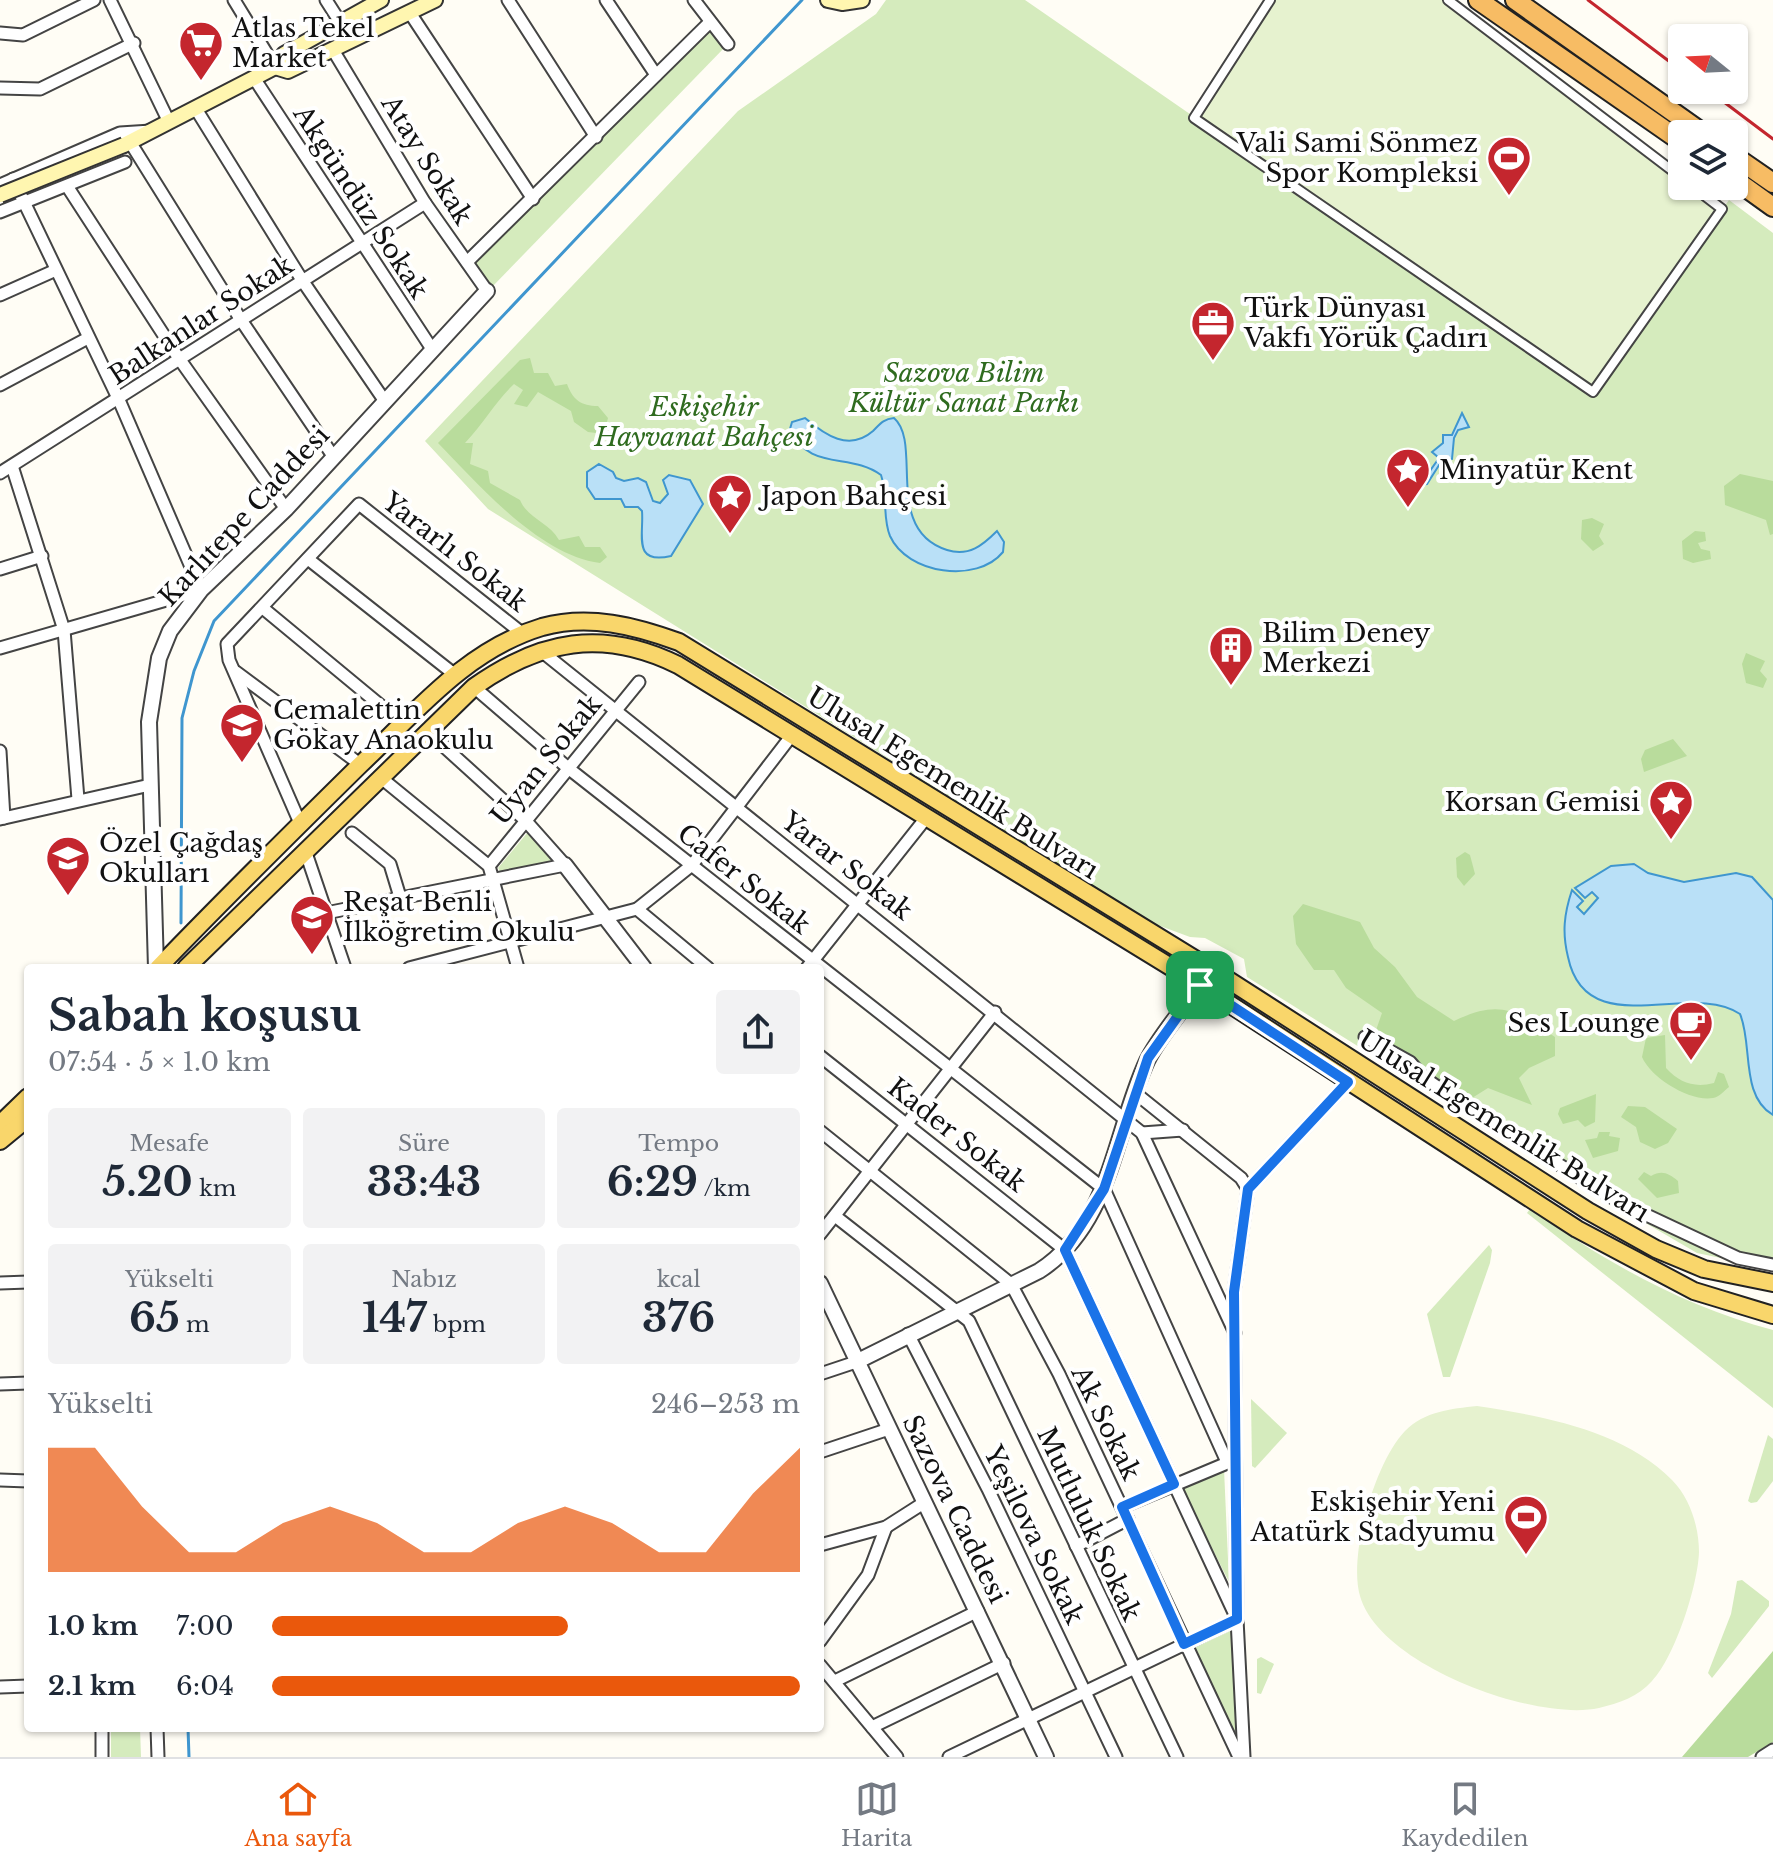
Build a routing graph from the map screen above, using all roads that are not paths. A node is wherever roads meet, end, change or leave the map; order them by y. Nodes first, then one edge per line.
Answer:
1 (94, 0) edge
2 (110, 0) edge
3 (234, 0) edge
4 (326, 0) edge
5 (381, 0) edge
6 (435, 0) edge
7 (508, 0) edge
8 (606, 0) edge
9 (694, 0) edge
10 (828, 0) edge
11 (862, 0) edge
12 (1270, 0) edge
13 (1448, 0) edge
14 (1478, 0) edge
15 (1515, 0) edge
16 (410, 13) junction
17 (340, 22) junction
18 (709, 23) junction
19 (0, 33) edge
20 (134, 43) junction
21 (728, 44) dead end
22 (333, 50) junction
23 (275, 67) junction
24 (656, 75) junction
25 (254, 78) junction
26 (0, 88) edge
27 (196, 109) junction
28 (1684, 120) edge
29 (169, 122) junction
30 (152, 131) junction
31 (1668, 132) edge
32 (596, 137) junction
33 (127, 143) junction
34 (125, 162) dead end
35 (1748, 166) edge
36 (1668, 167) edge
37 (13, 179) junction
38 (1773, 183) edge
39 (0, 185) edge
40 (67, 186) junction
41 (1748, 189) edge
42 (0, 195) edge
43 (533, 199) junction
44 (1710, 200) edge
45 (23, 203) junction
46 (425, 203) junction
47 (1773, 207) edge
48 (0, 212) edge
49 (361, 244) junction
50 (467, 262) junction
51 (56, 270) junction
52 (302, 280) junction
53 (487, 291) joint
54 (0, 295) edge
55 (241, 320) junction
56 (88, 338) junction
57 (432, 349) junction
58 (178, 357) junction
59 (0, 385) edge
60 (119, 400) junction
61 (384, 400) junction
62 (333, 456) junction
63 (12, 466) junction
64 (0, 473) edge
65 (286, 509) junction
66 (42, 556) junction
67 (308, 559) junction
68 (0, 569) edge
69 (201, 590) junction
70 (264, 609) junction
71 (64, 630) junction
72 (523, 634) junction
73 (0, 648) edge
74 (540, 650) junction
75 (233, 670) junction
76 (454, 674) junction
77 (639, 682) dead end
78 (474, 687) junction
79 (614, 713) junction
80 (403, 724) junction
81 (428, 732) junction
82 (792, 735) junction
83 (0, 751) edge
84 (361, 765) junction
85 (568, 768) junction
86 (380, 777) junction
87 (150, 785) junction
88 (78, 799) junction
89 (735, 806) junction
90 (926, 818) junction
91 (2, 819) edge
92 (525, 820) junction
93 (300, 823) junction
94 (352, 833) dead end
95 (305, 850) junction
96 (565, 865) junction
97 (692, 865) junction
98 (489, 866) junction
99 (492, 879) junction
100 (400, 897) junction
101 (858, 902) junction
102 (637, 909) junction
103 (326, 913) junction
104 (607, 918) junction
105 (510, 942) junction
106 (157, 964) edge
107 (161, 964) edge
108 (190, 964) edge
109 (344, 964) edge
110 (425, 964) edge
111 (517, 964) edge
112 (639, 964) edge
113 (703, 964) edge
114 (810, 964) edge
115 (824, 974) edge
116 (1200, 985) junction
117 (995, 1012) junction
118 (1365, 1037) dead end
119 (824, 1059) edge
120 (950, 1069) junction
121 (1348, 1082) junction
122 (1134, 1092) junction
123 (24, 1101) edge
124 (1127, 1119) junction
125 (24, 1121) edge
126 (0, 1124) edge
127 (907, 1124) junction
128 (1183, 1130) junction
129 (1142, 1133) junction
130 (824, 1134) edge
131 (0, 1141) edge
132 (871, 1172) junction
133 (1104, 1189) junction
134 (1248, 1189) junction
135 (835, 1216) junction
136 (824, 1229) edge
137 (1065, 1250) junction
138 (1773, 1265) edge
139 (24, 1282) edge
140 (0, 1283) edge
141 (1773, 1283) edge
142 (1011, 1284) junction
143 (957, 1313) junction
144 (827, 1314) edge
145 (1773, 1317) edge
146 (1235, 1333) junction
147 (908, 1334) junction
148 (856, 1362) junction
149 (824, 1373) edge
150 (24, 1383) edge
151 (0, 1384) edge
152 (889, 1429) junction
153 (824, 1451) edge
154 (1232, 1461) junction
155 (0, 1480) edge
156 (24, 1481) edge
157 (1174, 1484) junction
158 (922, 1504) junction
159 (1122, 1507) junction
160 (1128, 1519) junction
161 (886, 1527) junction
162 (824, 1544) edge
163 (1076, 1546) junction
164 (978, 1611) junction
165 (1237, 1619) junction
166 (824, 1636) edge
167 (1184, 1644) junction
168 (1004, 1663) junction
169 (824, 1669) edge
170 (1133, 1670) junction
171 (835, 1681) junction
172 (24, 1686) edge
173 (0, 1687) edge
174 (1084, 1694) junction
175 (1028, 1718) junction
176 (872, 1727) junction
177 (102, 1732) edge
178 (157, 1732) edge
179 (1773, 1750) edge
180 (102, 1757) edge
181 (158, 1757) edge
182 (897, 1757) edge
183 (949, 1757) edge
184 (1046, 1757) edge
185 (1116, 1757) edge
186 (1177, 1757) edge
187 (1242, 1757) edge
188 (1762, 1757) edge

1 - 19 street
2 - 20 street
3 - 23 street
4 - 17 street
5 - 17 main road
6 - 16 main road
7 - 32 street
8 - 24 street
9 - 18 street
10 - 11 main road
12 - 44 street
13 - 36 street
14 - 31 highway
15 - 28 highway
16 - 22 main road
16 - 43 street
17 - 23 main road
18 - 21 street
18 - 24 street
20 - 26 street
20 - 29 street
22 - 23 main road
22 - 46 street, Atay Sokak
23 - 25 main road
24 - 32 street
25 - 27 main road
25 - 49 street, Akgündüz Sokak
27 - 29 main road
27 - 52 street
29 - 30 main road
30 - 33 main road
30 - 37 street
32 - 43 street
33 - 42 main road, bridge
33 - 55 street
34 - 40 street
35 - 38 highway
37 - 39 street
37 - 45 street
40 - 45 street
40 - 58 street
41 - 47 highway
43 - 50 street
45 - 48 street
45 - 51 street
46 - 49 street, Balkanlar Sokak
46 - 50 street, Atay Sokak
49 - 52 street, Balkanlar Sokak
49 - 57 street, Akgündüz Sokak
50 - 53 street, Atay Sokak
51 - 54 street
51 - 56 street
52 - 55 street, Balkanlar Sokak
52 - 61 street
53 - 57 street, Karlıtepe Caddesi
55 - 58 street, Balkanlar Sokak
55 - 62 street
56 - 59 street
56 - 60 street
57 - 61 street, Karlıtepe Caddesi
58 - 60 street, Balkanlar Sokak
58 - 65 street
60 - 63 street, Balkanlar Sokak
60 - 69 street
61 - 62 street, Karlıtepe Caddesi
62 - 65 street, Karlıtepe Caddesi
63 - 64 street, Balkanlar Sokak
63 - 66 street
65 - 69 street, Karlıtepe Caddesi
66 - 68 street
66 - 71 street
67 - 70 street
67 - 72 street, Yararlı Sokak
67 - 76 street
69 - 71 street
69 - 87 street, Karlıtepe Caddesi
70 - 75 street
70 - 80 street
71 - 73 street
71 - 88 street
72 - 76 main road, Ulusal Egemenlik Bulvarı
72 - 141 main road, Ulusal Egemenlik Bulvarı
74 - 78 main road, Ulusal Egemenlik Bulvarı
74 - 79 street, Yarar Sokak
74 - 82 main road, Ulusal Egemenlik Bulvarı
75 - 84 street
75 - 93 street
76 - 80 main road, Ulusal Egemenlik Bulvarı
77 - 79 street, Uyan Sokak
78 - 81 main road, Ulusal Egemenlik Bulvarı
78 - 85 street, Cafer Sokak
79 - 85 street, Uyan Sokak
79 - 89 street, Yarar Sokak
80 - 84 main road, Ulusal Egemenlik Bulvarı
81 - 86 main road, Ulusal Egemenlik Bulvarı
81 - 92 street
82 - 89 street
82 - 90 main road, Ulusal Egemenlik Bulvarı
83 - 91 street
84 - 93 main road, Ulusal Egemenlik Bulvarı
85 - 92 street, Uyan Sokak
85 - 97 street, Cafer Sokak
86 - 95 main road, Ulusal Egemenlik Bulvarı
86 - 98 street
87 - 88 street
87 - 106 street, Karlıtepe Caddesi
88 - 91 street
89 - 97 street
89 - 101 street, Yarar Sokak
90 - 101 street
90 - 116 main road, Ulusal Egemenlik Bulvarı
92 - 96 street
92 - 98 street, Uyan Sokak
93 - 95 main road
93 - 107 main road, Ulusal Egemenlik Bulvarı
94 - 100 street
95 - 103 street
95 - 108 main road, Ulusal Egemenlik Bulvarı
96 - 99 street
96 - 104 street
97 - 102 street
97 - 114 street, Cafer Sokak
98 - 99 street
99 - 100 street
99 - 105 street
100 - 103 street
101 - 114 street
101 - 117 street, Yarar Sokak
102 - 104 street
102 - 113 street
103 - 109 street
104 - 105 street
104 - 112 street
105 - 110 street
105 - 111 street
115 - 120 street, Cafer Sokak
116 - 121 main road, Ulusal Egemenlik Bulvarı
116 - 122 street
117 - 120 street
117 - 124 street, Yarar Sokak
118 - 138 street
119 - 127 street, Kader Sokak
120 - 127 street
120 - 133 street, Cafer Sokak
121 - 134 street
121 - 145 main road, Ulusal Egemenlik Bulvarı
122 - 124 street
122 - 128 street
123 - 126 main road
124 - 129 street, Yarar Sokak
124 - 133 street
125 - 131 main road
127 - 132 street
127 - 137 street, Kader Sokak
128 - 129 street
128 - 134 street
129 - 146 street
130 - 132 street
132 - 135 street
132 - 142 street
133 - 137 street
133 - 154 street
134 - 146 street
135 - 136 street
135 - 143 street, Mutluluk Sokak
137 - 142 street
137 - 157 street
139 - 140 street
142 - 143 street
142 - 159 street, Ak Sokak
143 - 147 street
143 - 163 street, Mutluluk Sokak
144 - 148 street, Sazova Caddesi
146 - 154 street
147 - 148 street
147 - 174 street, Yeşilova Sokak
148 - 149 street
148 - 152 street, Sazova Caddesi
150 - 151 street
152 - 153 street
152 - 158 street, Sazova Caddesi
154 - 157 street
154 - 165 street
155 - 156 street
157 - 159 street
157 - 165 street
158 - 161 street
158 - 164 street, Sazova Caddesi
159 - 160 street, Ak Sokak
160 - 163 street
160 - 167 street, Ak Sokak
161 - 162 street
161 - 166 street
163 - 170 street, Mutluluk Sokak
164 - 168 street, Sazova Caddesi
164 - 171 street
165 - 167 street
165 - 187 street
167 - 170 street
167 - 187 street, Ak Sokak
168 - 175 street, Sazova Caddesi
168 - 176 street
169 - 171 street
170 - 174 street
170 - 186 street, Mutluluk Sokak
171 - 176 street
172 - 173 street
174 - 175 street
174 - 185 street, Yeşilova Sokak
175 - 183 street
175 - 184 street, Sazova Caddesi
176 - 182 street
177 - 180 street
178 - 181 street
179 - 188 street

